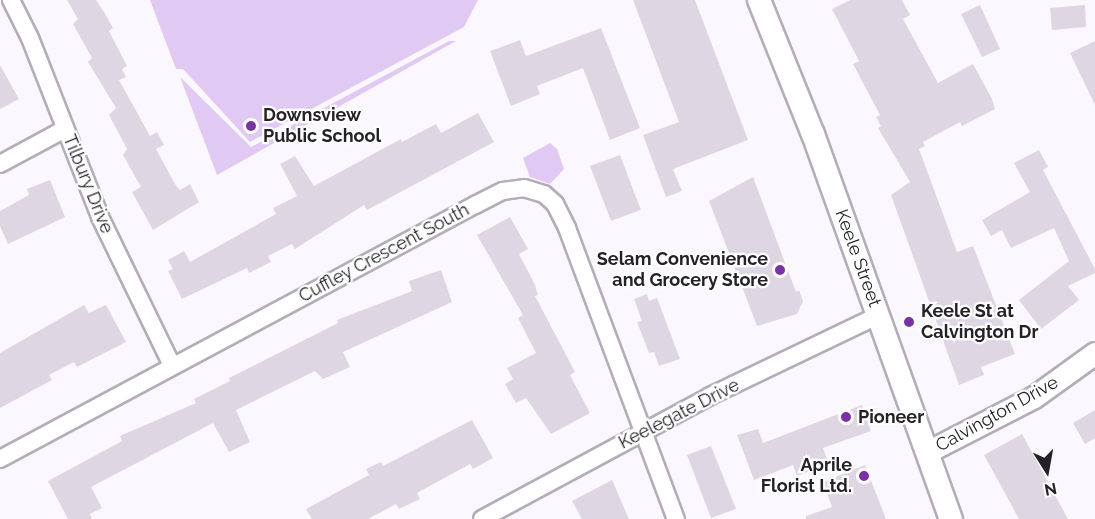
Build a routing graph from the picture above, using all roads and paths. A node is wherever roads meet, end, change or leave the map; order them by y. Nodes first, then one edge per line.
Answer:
1 (11, 0) edge
2 (759, 0) edge
3 (65, 129) junction
4 (0, 164) edge
5 (879, 315) junction
6 (1095, 353) edge
7 (172, 365) junction
8 (642, 433) junction
9 (927, 452) junction
10 (0, 459) edge
11 (482, 519) edge
12 (676, 519) edge
13 (951, 519) edge

1 - 3 street, Tilbury Drive
2 - 5 main road, Keele Street
3 - 4 street
3 - 7 street, Tilbury Drive
5 - 8 street, Keelegate Drive
5 - 9 main road, Keele Street
6 - 9 street, Calvington Drive
7 - 8 street, Cuffley Crescent South
7 - 10 street, Cuffley Crescent South
8 - 11 street, Keelegate Drive
8 - 12 street, Cuffley Crescent South
9 - 13 main road, Keele Street

